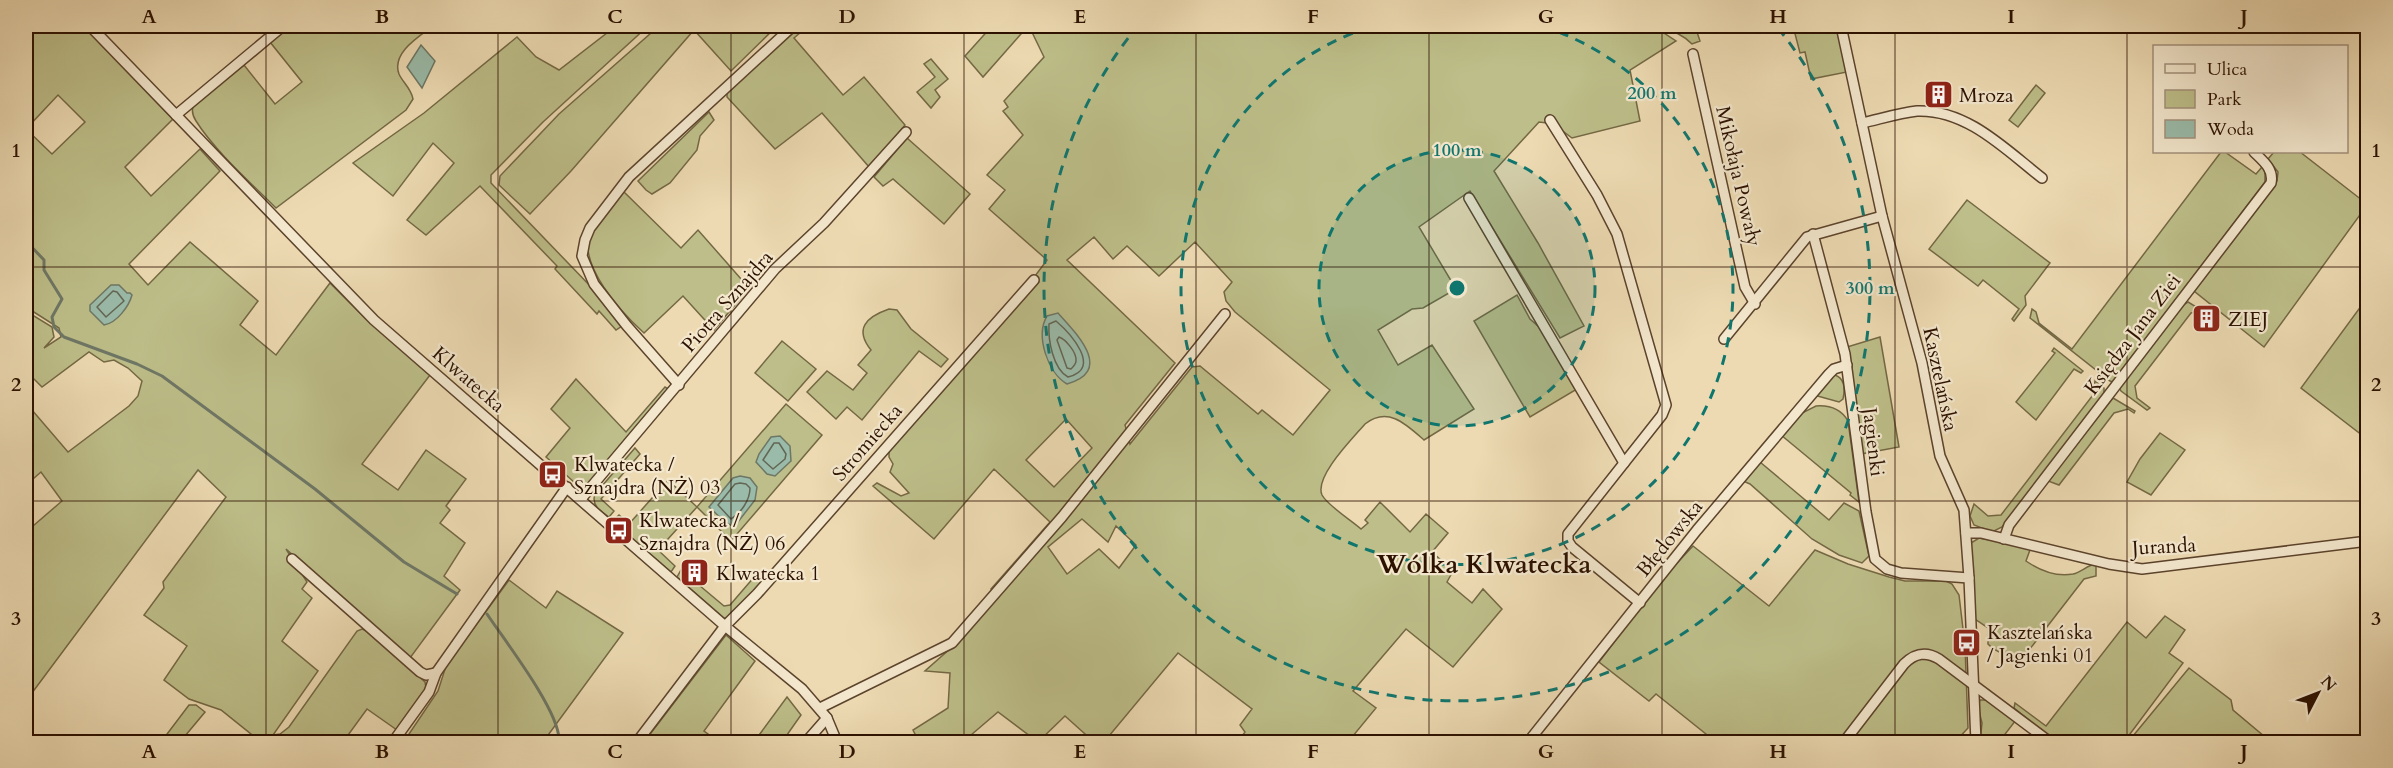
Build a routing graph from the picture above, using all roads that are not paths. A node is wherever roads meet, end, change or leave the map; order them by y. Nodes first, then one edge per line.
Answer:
1 (90, 26) edge
2 (283, 26) edge
3 (794, 26) edge
4 (1841, 26) edge
5 (1693, 54) dead end
6 (176, 115) junction
7 (1550, 120) dead end
8 (1862, 123) junction
9 (906, 132) dead end
10 (2255, 153) edge
11 (2042, 178) dead end
12 (1469, 198) dead end
13 (1882, 216) junction
14 (1814, 234) junction
15 (1034, 280) dead end
16 (1755, 304) junction
17 (1225, 314) dead end
18 (1724, 339) dead end
19 (1847, 365) junction
20 (679, 385) junction
21 (1624, 463) junction
22 (567, 487) junction
23 (581, 499) junction
24 (1966, 533) junction
25 (2004, 539) junction
26 (2367, 541) edge
27 (292, 560) dead end
28 (1969, 578) junction
29 (1640, 603) junction
30 (725, 626) junction
31 (435, 673) junction
32 (1973, 684) junction
33 (820, 708) junction
34 (827, 718) junction
35 (393, 742) edge
36 (637, 742) edge
37 (806, 742) edge
38 (837, 742) edge
39 (1528, 742) edge
40 (1844, 742) edge
41 (1976, 742) edge
42 (2050, 742) edge

1 - 6 street, Klwatecka
2 - 6 street
3 - 20 street
4 - 8 street, Kasztelańska
5 - 16 street, Mikołaja Powały
6 - 22 street, Klwatecka
7 - 21 street
8 - 11 street
8 - 13 street, Kasztelańska
9 - 20 street, Piotra Sznajdra
10 - 25 street, Księdza Jana Ziei
12 - 21 street
13 - 14 street
13 - 24 street, Kasztelańska
14 - 16 street
14 - 19 street, Jagienki
15 - 30 street, Stromiecka
16 - 18 street
17 - 33 street
19 - 28 street, Jagienki
19 - 29 street, Błędowska
20 - 23 street, Piotra Sznajdra
21 - 29 street
22 - 23 street, Klwatecka
22 - 31 street
23 - 30 street, Klwatecka
24 - 25 street, Juranda
24 - 28 street, Kasztelańska
25 - 26 street, Juranda
27 - 31 street
28 - 32 street, Kasztelańska
29 - 39 street, Błędowska
30 - 33 street, Klwatecka
30 - 36 street, Stromiecka
31 - 35 street
32 - 40 street
32 - 41 street, Kasztelańska
32 - 42 street
33 - 34 street, Klwatecka
34 - 37 street
34 - 38 street, Klwatecka

